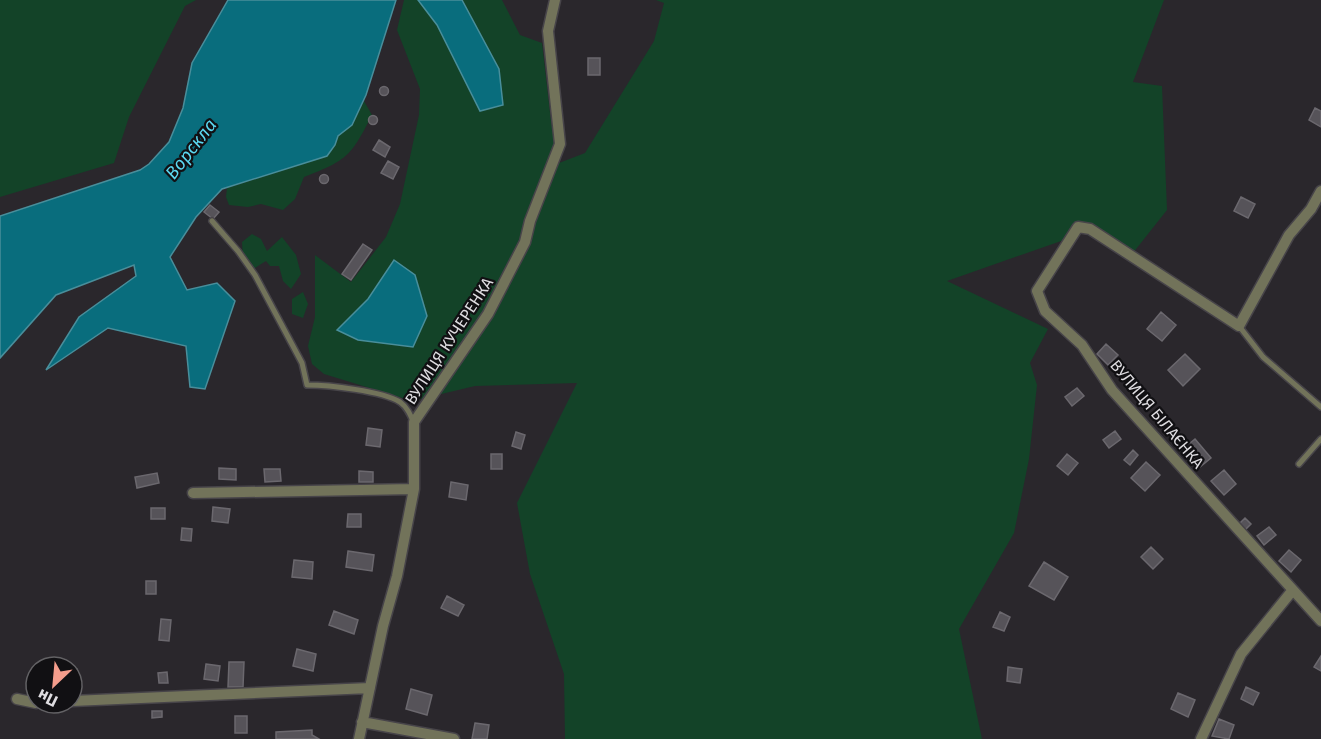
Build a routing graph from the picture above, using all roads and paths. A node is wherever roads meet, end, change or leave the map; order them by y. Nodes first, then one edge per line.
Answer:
1 (555, 0) edge
2 (1321, 191) edge
3 (212, 221) dead end
4 (1239, 326) junction
5 (1321, 407) edge
6 (414, 423) junction
7 (1321, 439) edge
8 (1299, 464) dead end
9 (414, 489) junction
10 (193, 493) dead end
11 (1292, 591) junction
12 (1321, 621) edge
13 (370, 688) junction
14 (17, 699) dead end
15 (24, 700) edge
16 (84, 700) edge
17 (362, 722) junction
18 (359, 739) edge
19 (454, 739) edge
20 (1201, 739) edge

1 - 6 street, ВУЛИЦЯ КУЧЕРЕНКА
2 - 4 street
3 - 6 lane
4 - 5 lane
4 - 11 street, ВУЛИЦЯ БІЛАЄНКА
6 - 9 street, ВУЛИЦЯ КУЧЕРЕНКА
7 - 8 lane
9 - 10 street
9 - 13 street, ВУЛИЦЯ КУЧЕРЕНКА
11 - 12 street, ВУЛИЦЯ БІЛАЄНКА
11 - 20 street
13 - 16 street
13 - 17 street, ВУЛИЦЯ КУЧЕРЕНКА
14 - 15 street
17 - 18 street, ВУЛИЦЯ КУЧЕРЕНКА
17 - 19 street

